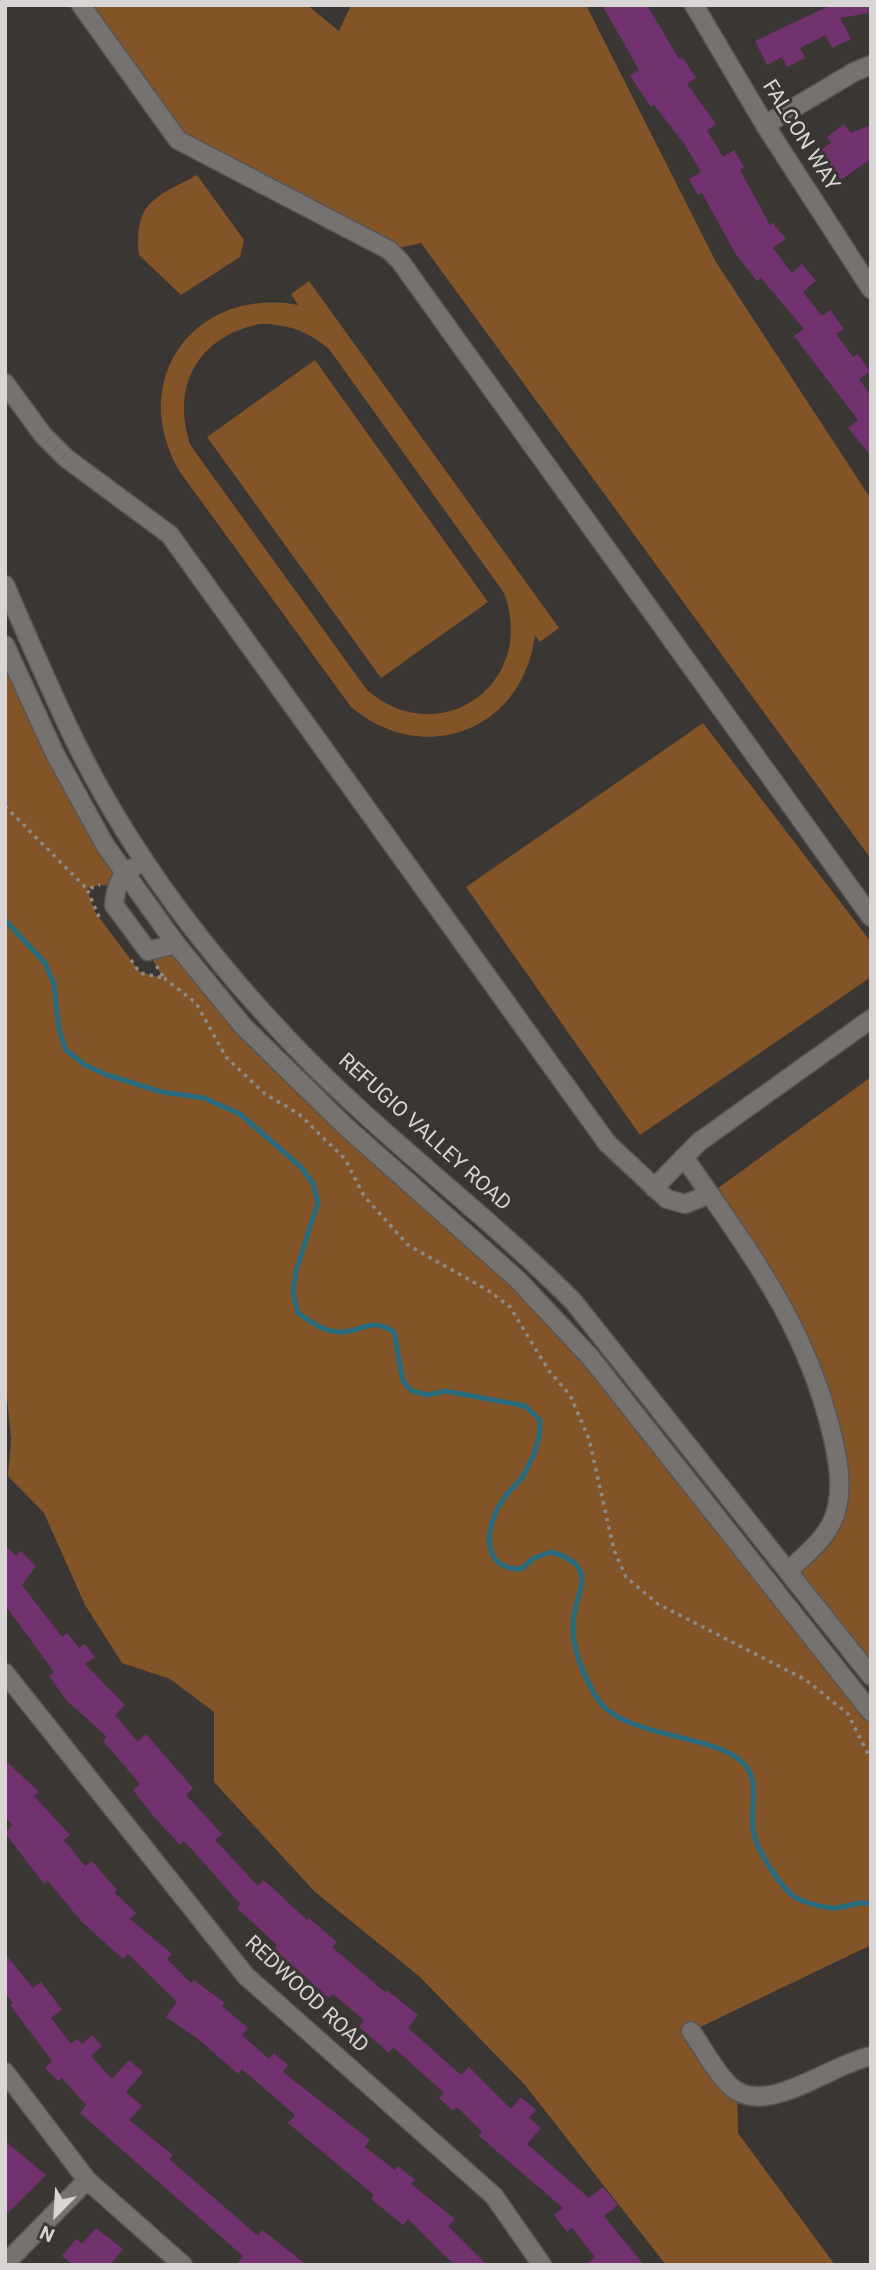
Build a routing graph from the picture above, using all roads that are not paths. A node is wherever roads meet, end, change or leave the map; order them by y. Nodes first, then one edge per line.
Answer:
1 (81, 5) edge
2 (694, 5) edge
3 (871, 65) edge
4 (765, 125) junction
5 (871, 289) edge
6 (5, 383) edge
7 (5, 585) edge
8 (5, 645) edge
9 (146, 861) junction
10 (125, 872) junction
11 (871, 917) edge
12 (176, 944) junction
13 (871, 1019) edge
14 (684, 1157) junction
15 (654, 1188) junction
16 (710, 1194) junction
17 (788, 1571) junction
18 (5, 1673) edge
19 (871, 1676) edge
20 (871, 1712) edge
21 (691, 2031) dead end
22 (871, 2056) edge
23 (5, 2072) edge
24 (87, 2180) junction
25 (5, 2264) edge
26 (183, 2265) edge
27 (542, 2265) edge

1 - 11 street
2 - 4 street, FALCON WAY
3 - 4 street
4 - 5 street, FALCON WAY
6 - 15 street
7 - 9 street, REFUGIO VALLEY ROAD
8 - 10 street
9 - 10 street
9 - 17 street, REFUGIO VALLEY ROAD
10 - 12 street
10 - 12 street
12 - 20 street
13 - 14 street
14 - 15 street
14 - 16 street
15 - 16 street
16 - 17 street
17 - 19 street, REFUGIO VALLEY ROAD
18 - 27 street, REDWOOD ROAD
21 - 22 street
23 - 24 street
24 - 25 street
24 - 26 street

